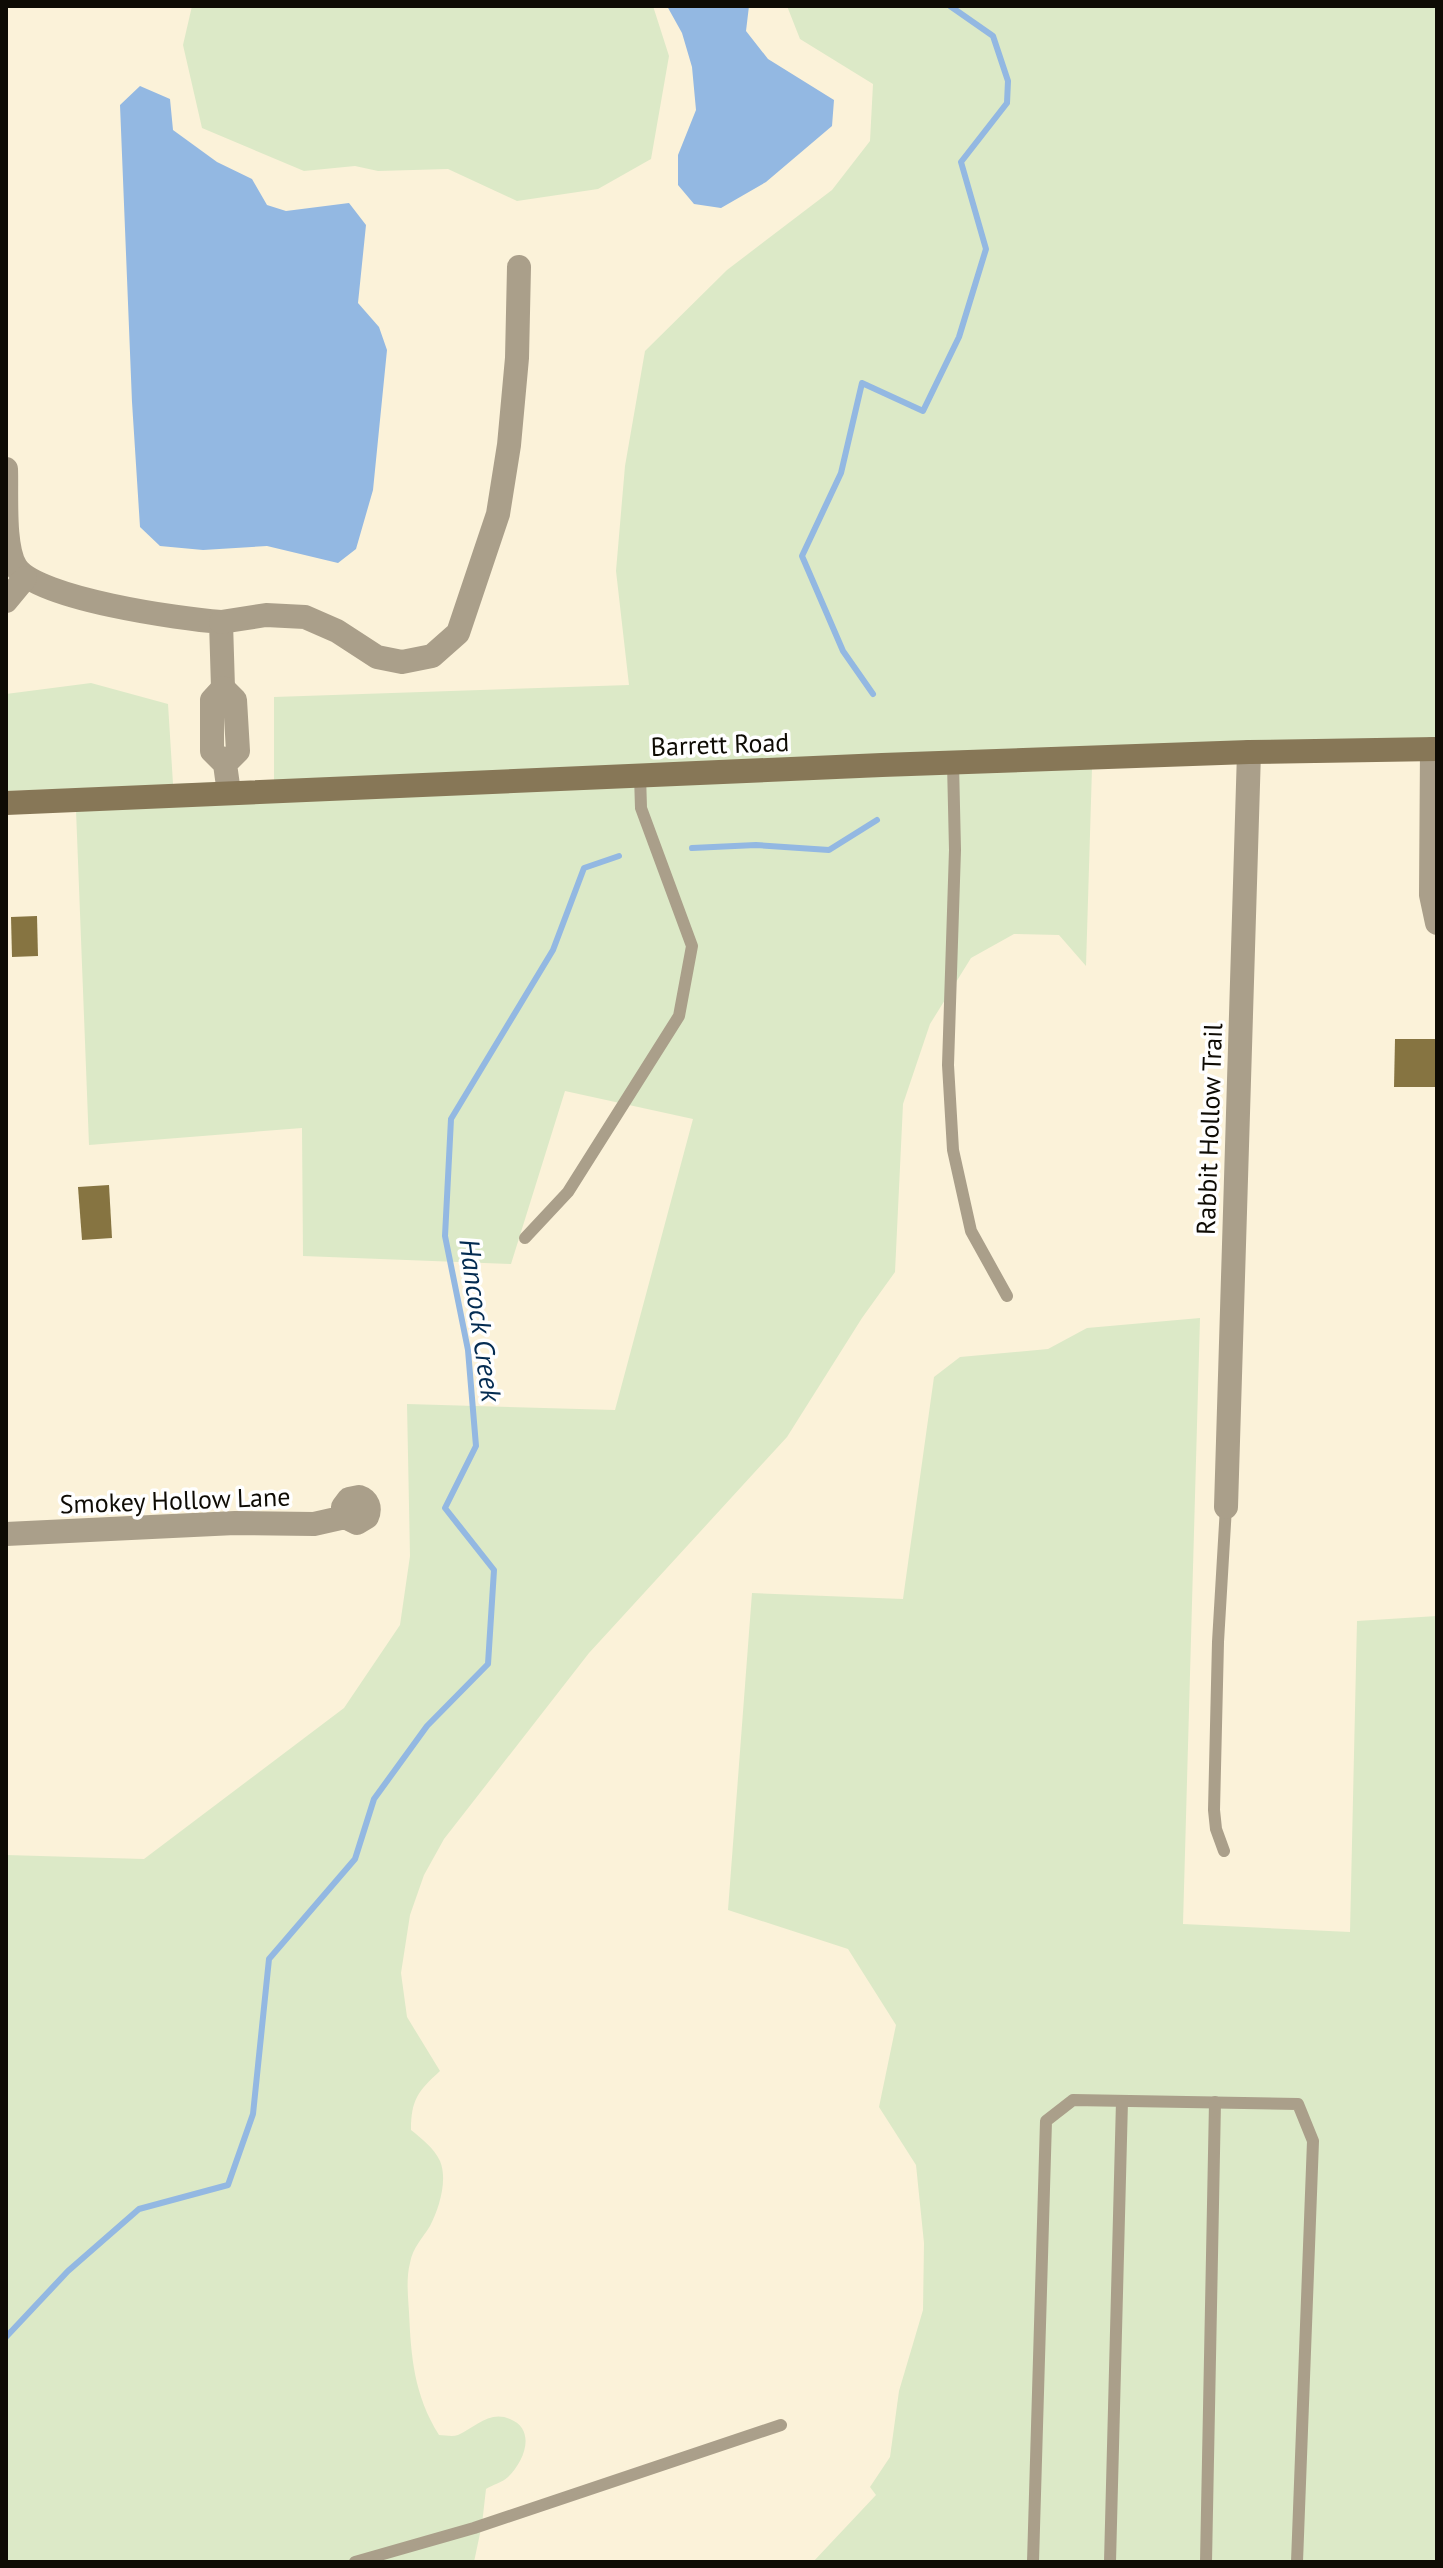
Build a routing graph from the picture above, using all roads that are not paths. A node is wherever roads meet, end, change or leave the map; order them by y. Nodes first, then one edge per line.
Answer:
1 (519, 267) dead end
2 (6, 469) edge
3 (25, 578) junction
4 (6, 601) edge
5 (221, 622) junction
6 (1434, 749) edge
7 (1249, 752) junction
8 (953, 763) junction
9 (640, 775) junction
10 (229, 793) junction
11 (6, 803) edge
12 (1437, 923) edge
13 (525, 1238) dead end
14 (1007, 1296) dead end
15 (1226, 1507) joint
16 (345, 1517) dead end
17 (6, 1534) edge
18 (1224, 1851) dead end
19 (1122, 2101) junction
20 (1215, 2102) junction
21 (781, 2425) dead end
22 (355, 2562) edge
23 (1033, 2562) edge
24 (1110, 2562) edge
25 (1206, 2562) edge
26 (1297, 2562) edge

1 - 5 street
2 - 3 street
3 - 4 street
3 - 5 street
5 - 10 street
6 - 7 street, Barrett Road
6 - 12 street
7 - 8 street, Barrett Road
7 - 15 street, Rabbit Hollow Trail
8 - 9 street, Barrett Road
8 - 14 lane
9 - 10 street, Barrett Road
9 - 13 lane
10 - 11 street, Barrett Road
15 - 18 lane
16 - 17 street, Smokey Hollow Lane
19 - 20 lane
19 - 23 lane
19 - 24 lane
20 - 25 lane
20 - 26 lane
21 - 22 lane

